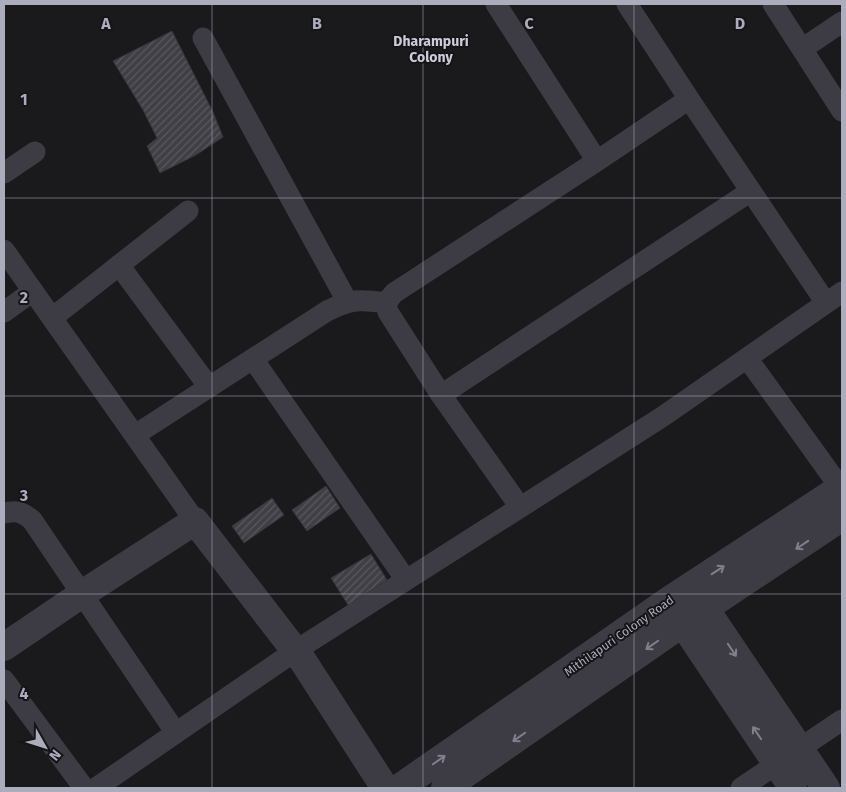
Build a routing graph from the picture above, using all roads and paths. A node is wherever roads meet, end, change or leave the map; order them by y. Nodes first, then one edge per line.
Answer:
1 (496, 4) edge
2 (627, 4) edge
3 (773, 4) edge
4 (842, 22) edge
5 (203, 38) dead end
6 (802, 48) junction
7 (689, 99) junction
8 (842, 111) edge
9 (35, 152) dead end
10 (597, 161) junction
11 (4, 173) edge
12 (751, 191) junction
13 (188, 212) dead end
14 (4, 250) edge
15 (119, 265) junction
16 (33, 291) junction
17 (834, 298) edge
18 (347, 302) junction
19 (386, 303) junction
20 (4, 312) edge
21 (52, 318) junction
22 (253, 358) junction
23 (747, 358) junction
24 (209, 387) junction
25 (441, 395) junction
26 (135, 435) junction
27 (842, 489) edge
28 (520, 507) junction
29 (4, 513) edge
30 (842, 518) edge
31 (195, 521) junction
32 (406, 580) junction
33 (82, 594) junction
34 (687, 605) junction
35 (4, 647) edge
36 (295, 651) junction
37 (4, 680) edge
38 (842, 720) edge
39 (176, 733) junction
40 (788, 756) junction
41 (84, 788) edge
42 (96, 788) edge
43 (385, 788) edge
44 (399, 788) edge
45 (445, 788) edge
46 (741, 788) edge
47 (794, 788) edge
48 (826, 788) edge

1 - 10 street
2 - 7 street
3 - 6 street
4 - 6 street
5 - 18 street
6 - 8 street
7 - 10 street
7 - 12 street
9 - 11 street
10 - 19 street
12 - 17 street
12 - 25 street
13 - 15 street
14 - 16 street
15 - 21 street
15 - 24 street
16 - 20 street
16 - 21 street
17 - 23 street
18 - 19 street
18 - 22 street
19 - 25 street
21 - 26 street
22 - 24 street
22 - 32 street
23 - 27 street
23 - 28 street
24 - 26 street
25 - 28 street
26 - 31 street
34 -> 27 street, Mithilapuri Colony Road
28 - 32 street
29 - 33 street
30 -> 34 street, Mithilapuri Colony Road
31 - 33 street
31 - 36 street
32 - 36 street
33 - 35 street
33 - 39 street
34 - 40 street
44 -> 34 street, Mithilapuri Colony Road
34 -> 45 street, Mithilapuri Colony Road
36 - 39 street
36 - 43 street
37 - 41 street
38 - 40 street
39 - 42 street
40 - 46 street
40 - 47 street
40 - 48 street

